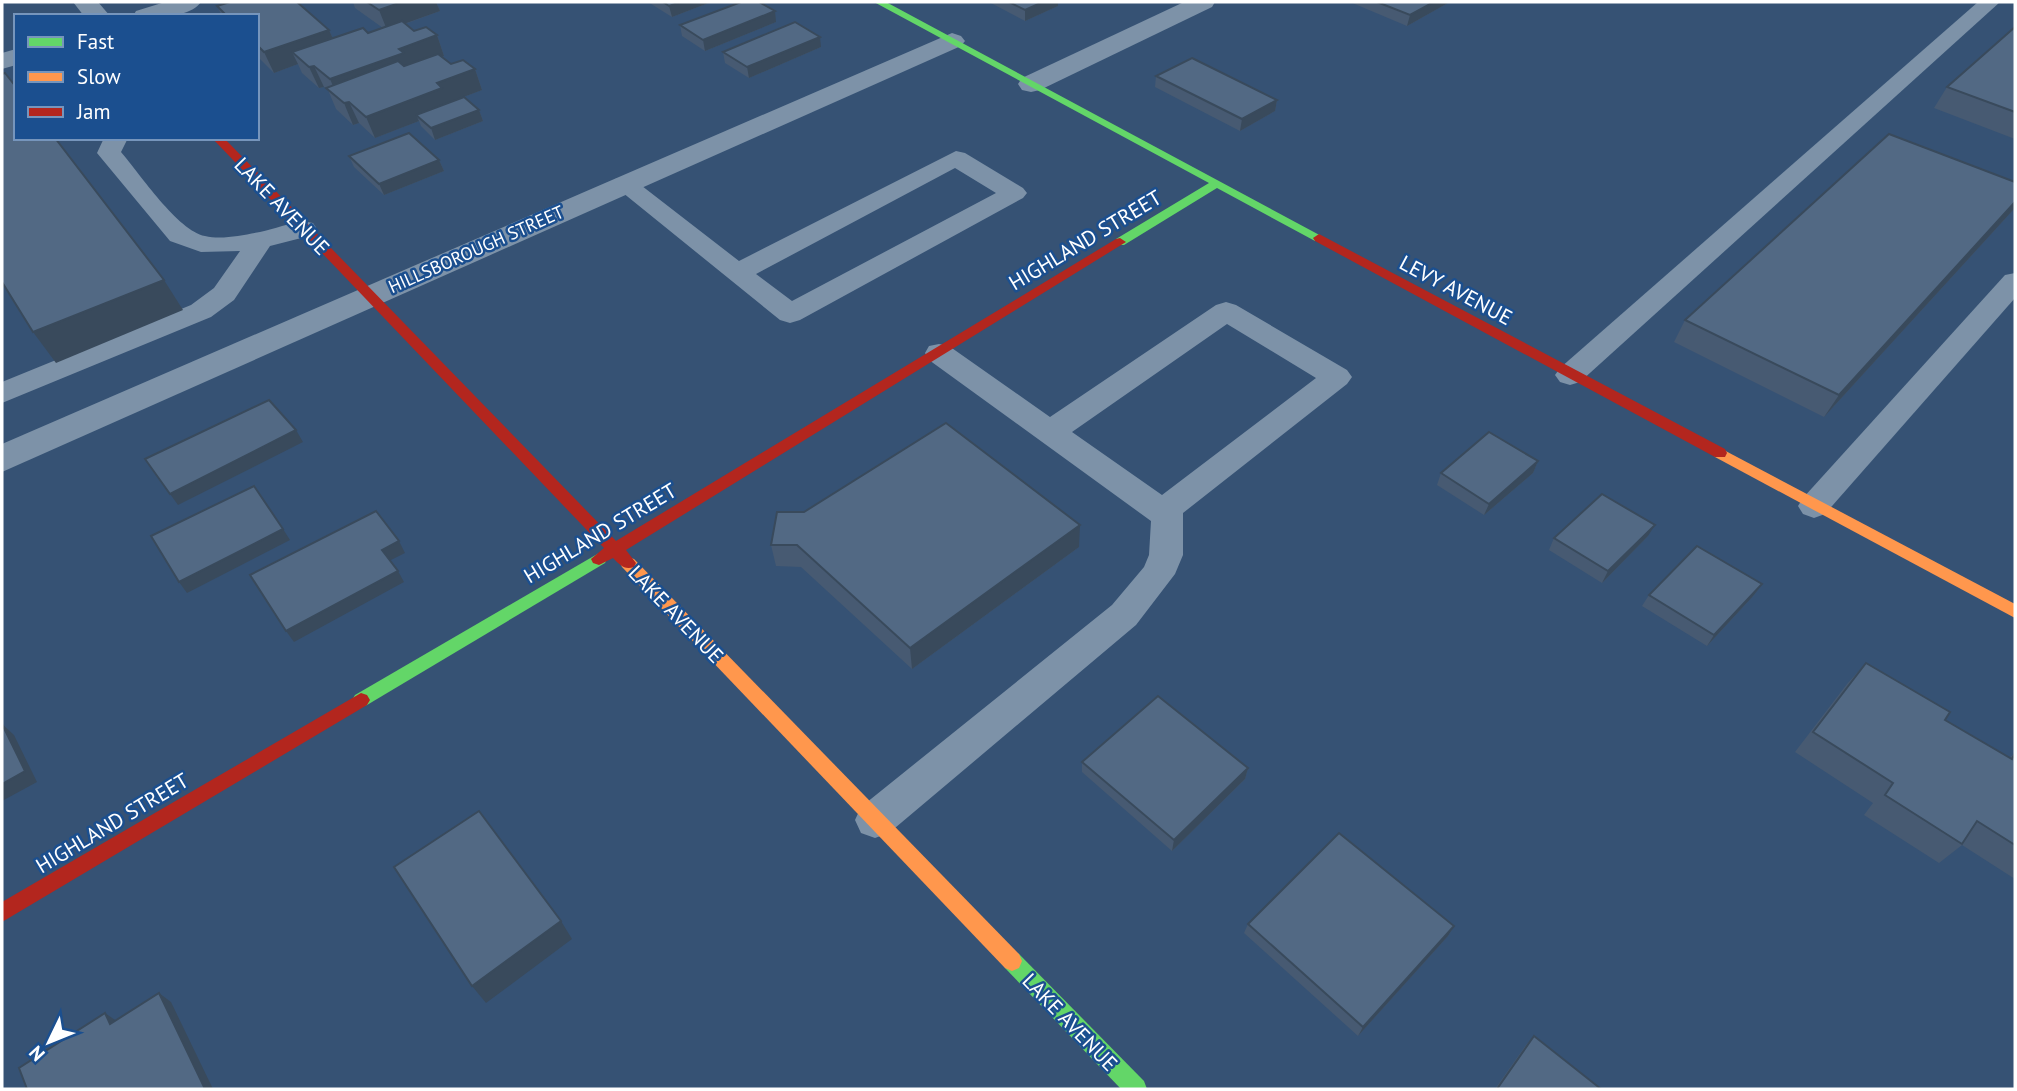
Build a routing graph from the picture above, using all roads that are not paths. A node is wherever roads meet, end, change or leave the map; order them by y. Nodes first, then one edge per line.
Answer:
1 (189, 2) edge
2 (879, 2) edge
3 (1203, 2) edge
4 (1990, 2) edge
5 (151, 14) edge
6 (952, 41) junction
7 (1031, 84) junction
8 (115, 140) edge
9 (219, 140) edge
10 (624, 184) junction
11 (1216, 184) junction
12 (304, 229) junction
13 (260, 240) junction
14 (737, 273) junction
15 (2015, 281) edge
16 (369, 296) junction
17 (939, 353) junction
18 (1570, 375) junction
19 (2, 393) edge
20 (1050, 432) junction
21 (2, 459) edge
22 (1814, 506) junction
23 (1162, 512) junction
24 (614, 550) junction
25 (2015, 612) edge
26 (875, 820) junction
27 (2, 913) edge
28 (1136, 1089) edge

1 - 5 street
2 - 6 street, LEVY AVENUE
3 - 7 street
4 - 18 lane
6 - 7 street, LEVY AVENUE
6 - 10 street, HILLSBOROUGH STREET
7 - 11 street, LEVY AVENUE
8 - 13 lane
9 - 12 street, LAKE AVENUE
10 - 14 lane
10 - 16 street, HILLSBOROUGH STREET
11 - 17 street, HIGHLAND STREET
11 - 18 street, LEVY AVENUE
12 - 13 lane
12 - 16 street, LAKE AVENUE
13 - 19 lane
14 - 14 lane
15 - 22 lane
16 - 21 street, HILLSBOROUGH STREET
16 - 24 street, LAKE AVENUE
17 - 20 lane
17 - 24 street, HIGHLAND STREET
18 - 22 street, LEVY AVENUE
20 - 23 lane
20 - 23 lane
22 - 25 street, LEVY AVENUE
23 - 26 lane
24 - 26 street, LAKE AVENUE
24 - 27 street, HIGHLAND STREET
26 - 28 street, LAKE AVENUE

